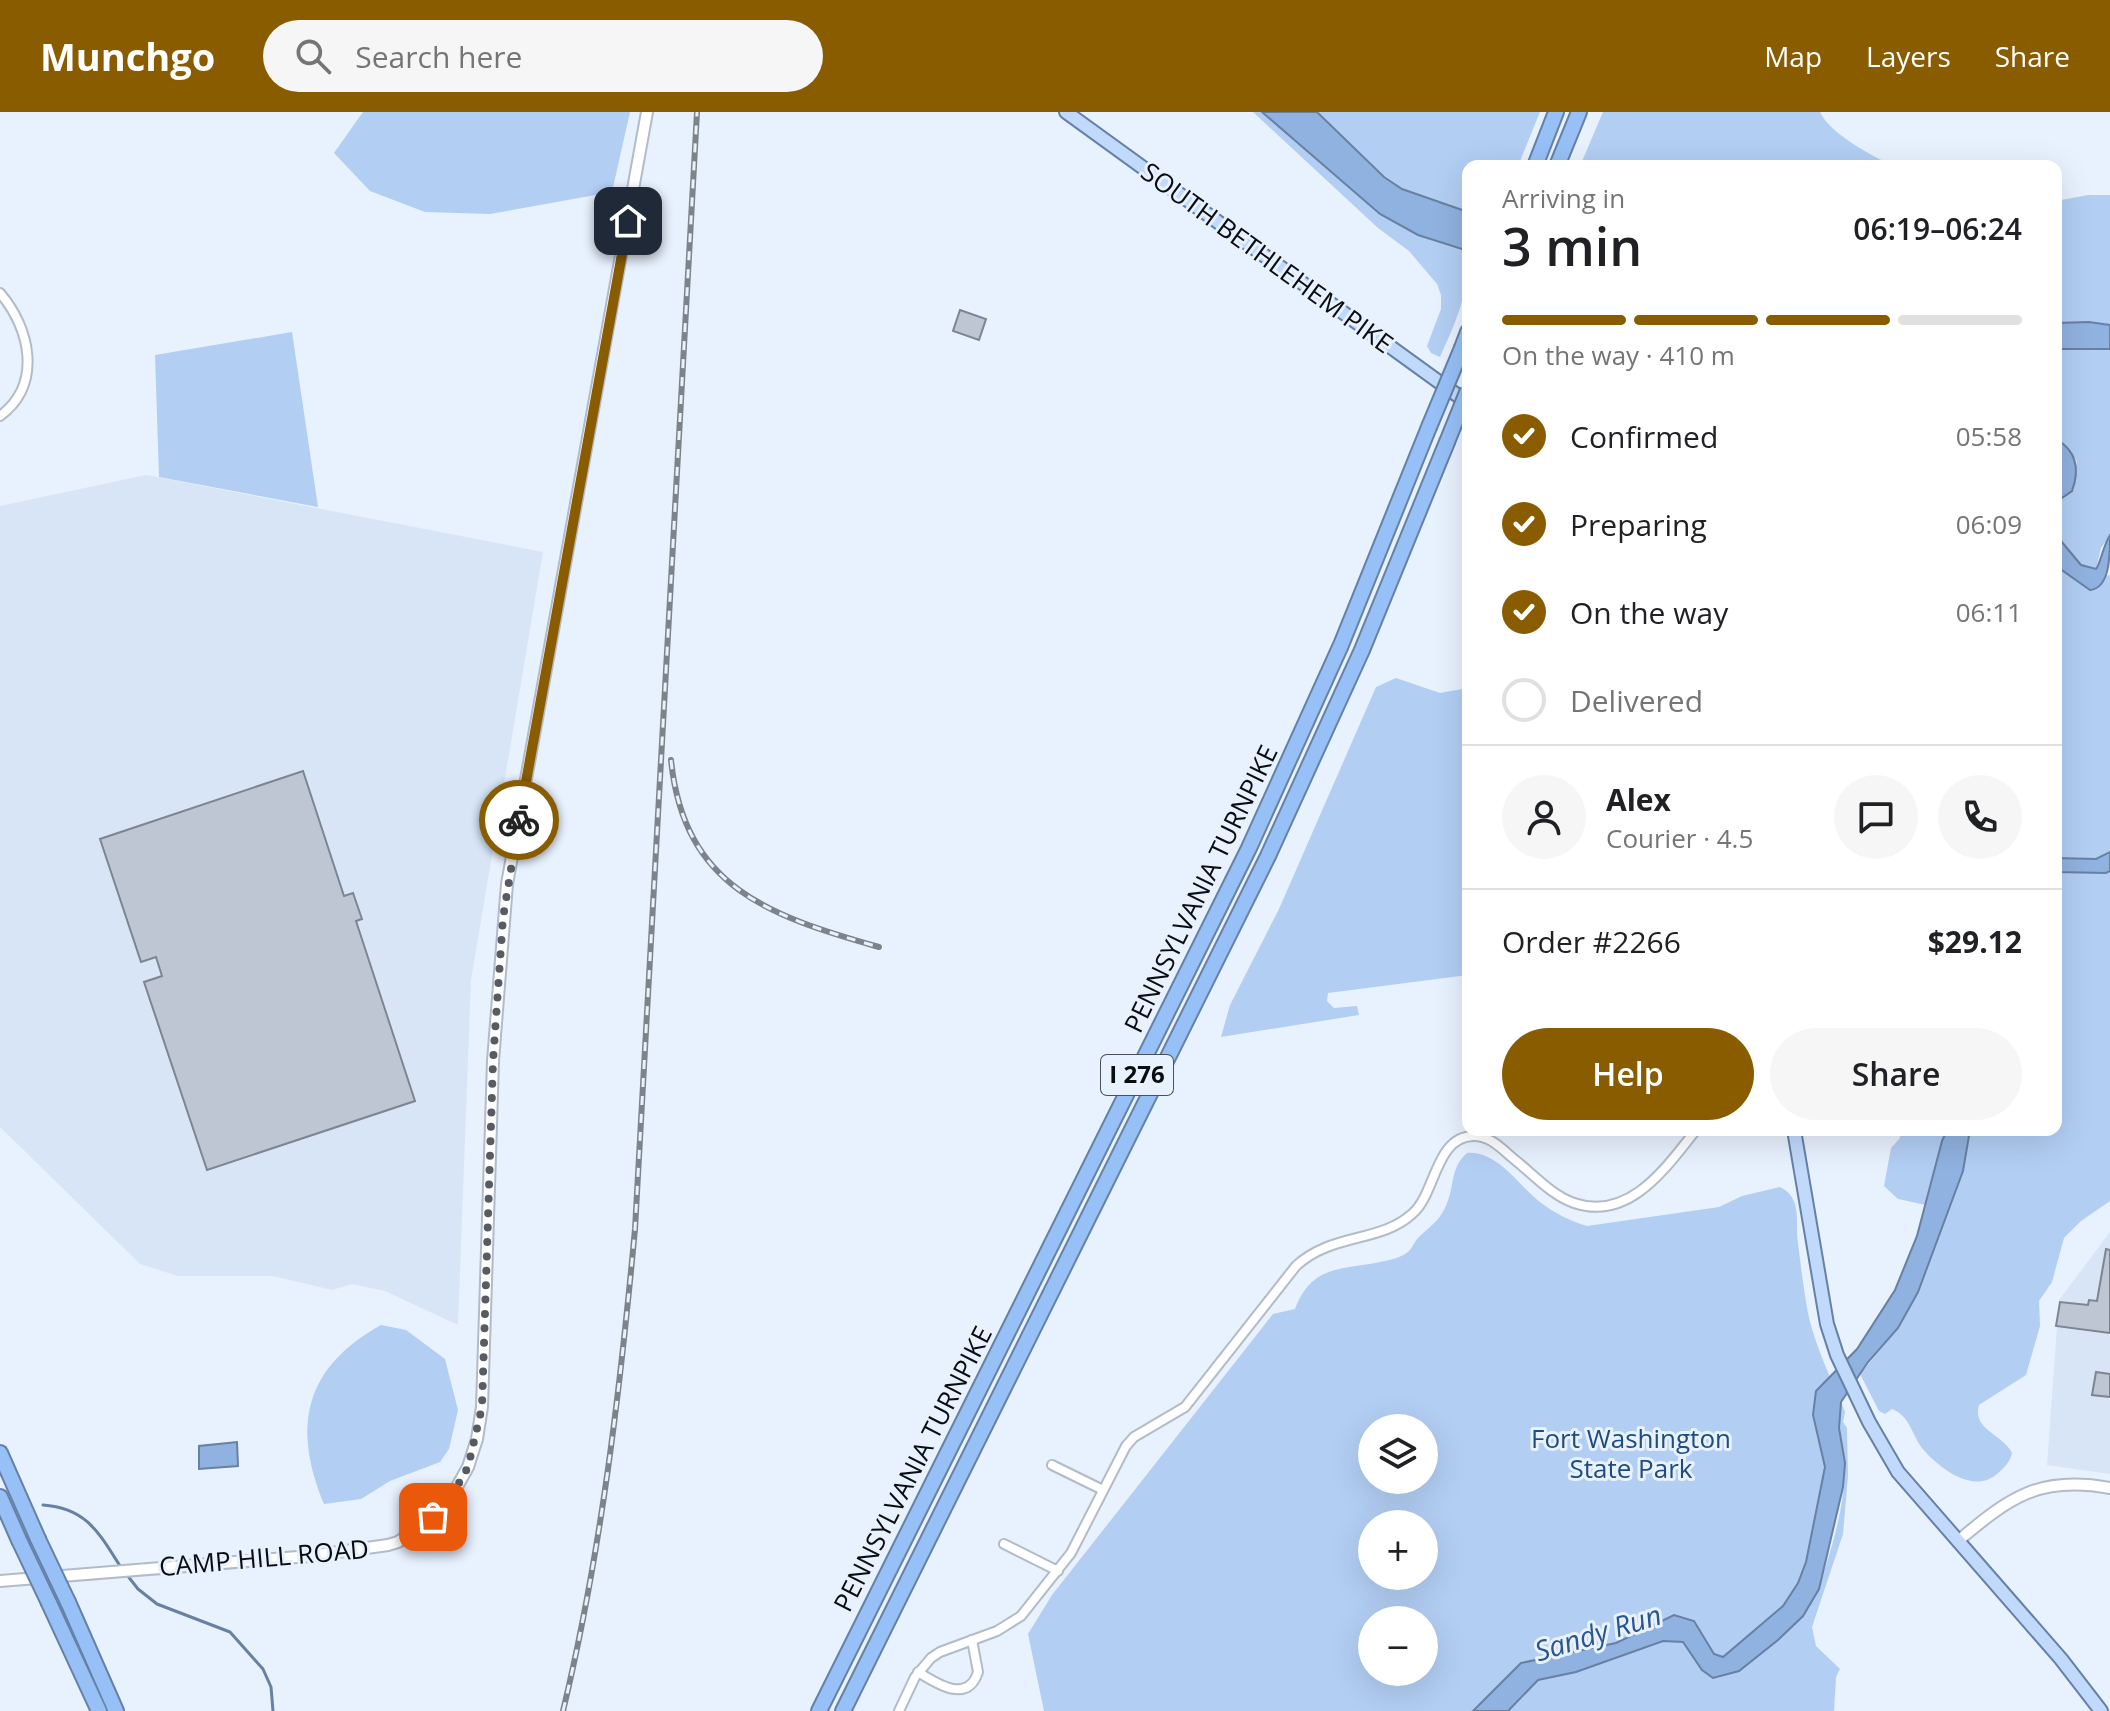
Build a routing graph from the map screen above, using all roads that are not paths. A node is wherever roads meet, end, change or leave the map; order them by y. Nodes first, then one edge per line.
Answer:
1 (647, 112) edge
2 (1066, 112) edge
3 (1556, 112) edge
4 (1579, 112) edge
5 (1537, 160) edge
6 (1559, 160) edge
7 (0, 293) edge
8 (1462, 348) edge
9 (1462, 399) edge
10 (1462, 405) edge
11 (0, 416) edge
12 (1476, 1136) edge
13 (1476, 1136) edge
14 (1691, 1136) edge
15 (1795, 1136) edge
16 (0, 1453) edge
17 (1052, 1465) dead end
18 (2110, 1488) edge
19 (1103, 1490) junction
20 (0, 1497) edge
21 (1958, 1541) junction
22 (1004, 1544) dead end
23 (1058, 1571) junction
24 (0, 1581) edge
25 (972, 1640) junction
26 (918, 1672) junction
27 (96, 1706) edge
28 (116, 1711) edge
29 (819, 1711) edge
30 (843, 1711) edge
31 (899, 1711) edge
32 (2101, 1711) edge

1 - 24 street, CAMP HILL ROAD
2 - 9 main road, SOUTH BETHLEHEM PIKE
3 - 5 highway
4 - 6 highway
7 - 11 street
8 - 29 highway, PENNSYLVANIA TURNPIKE / I 276, bridge
10 - 30 highway, PENNSYLVANIA TURNPIKE / I 276, bridge
12 - 19 street
13 - 14 street
15 - 21 main road
16 - 28 highway, bridge
17 - 19 street
18 - 21 street
19 - 23 street
20 - 27 highway, bridge
21 - 32 main road
22 - 23 street
23 - 25 street
25 - 26 street
25 - 26 street
26 - 31 street

